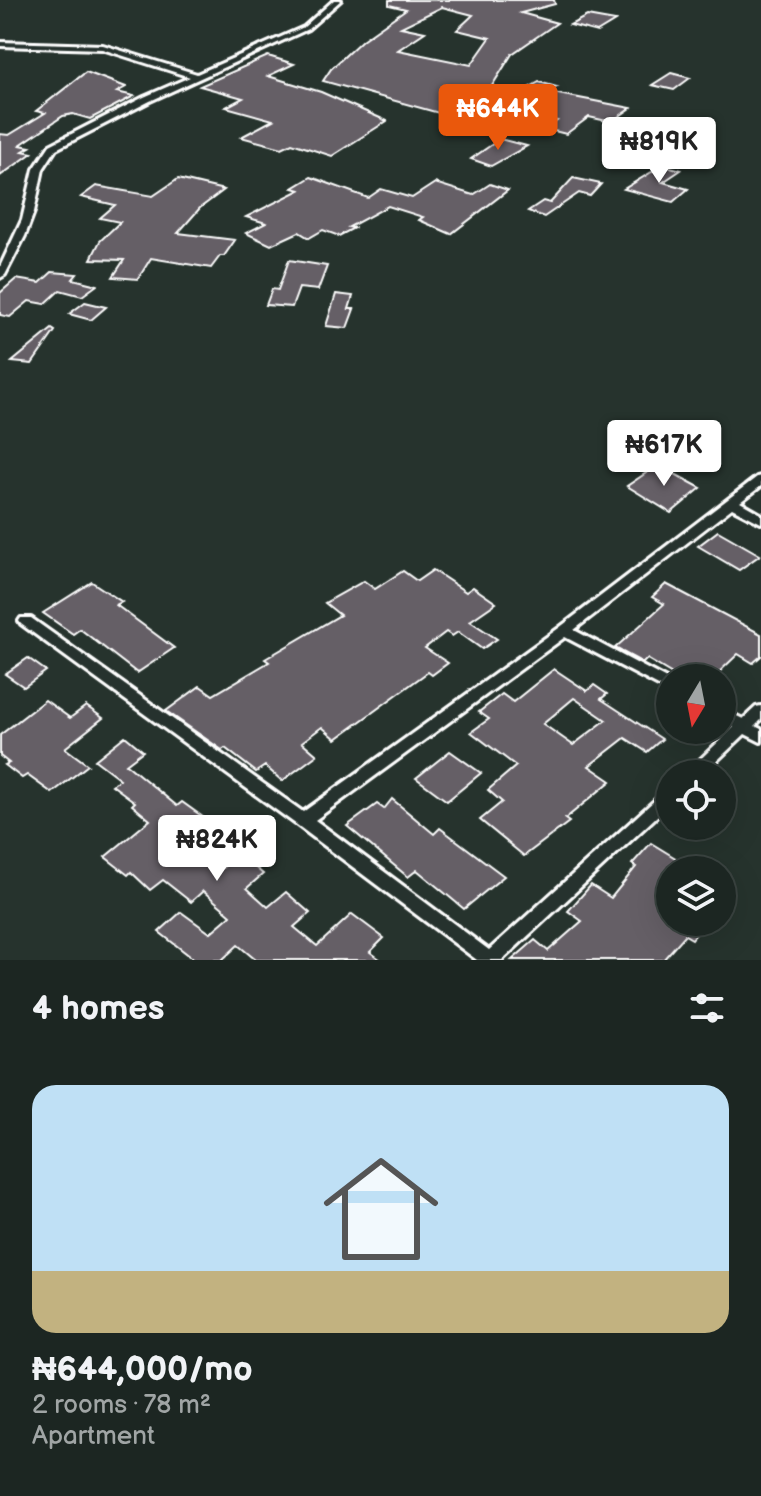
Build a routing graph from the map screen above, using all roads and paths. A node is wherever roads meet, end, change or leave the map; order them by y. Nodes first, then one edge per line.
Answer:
1 (338, 0) edge
2 (0, 44) edge
3 (194, 76) junction
4 (0, 275) edge
5 (761, 480) edge
6 (731, 503) junction
7 (761, 519) edge
8 (26, 621) dead end
9 (564, 631) junction
10 (656, 680) edge
11 (761, 711) edge
12 (736, 722) edge
13 (745, 727) junction
14 (761, 736) edge
15 (708, 760) edge
16 (656, 808) edge
17 (303, 820) junction
18 (490, 960) edge

1 - 3 street
2 - 3 street
3 - 4 street
5 - 6 street
6 - 7 street
6 - 9 street
8 - 17 street
9 - 10 street
9 - 17 street
11 - 13 street
12 - 13 street
13 - 14 street
13 - 15 street
16 - 18 street
17 - 18 street

